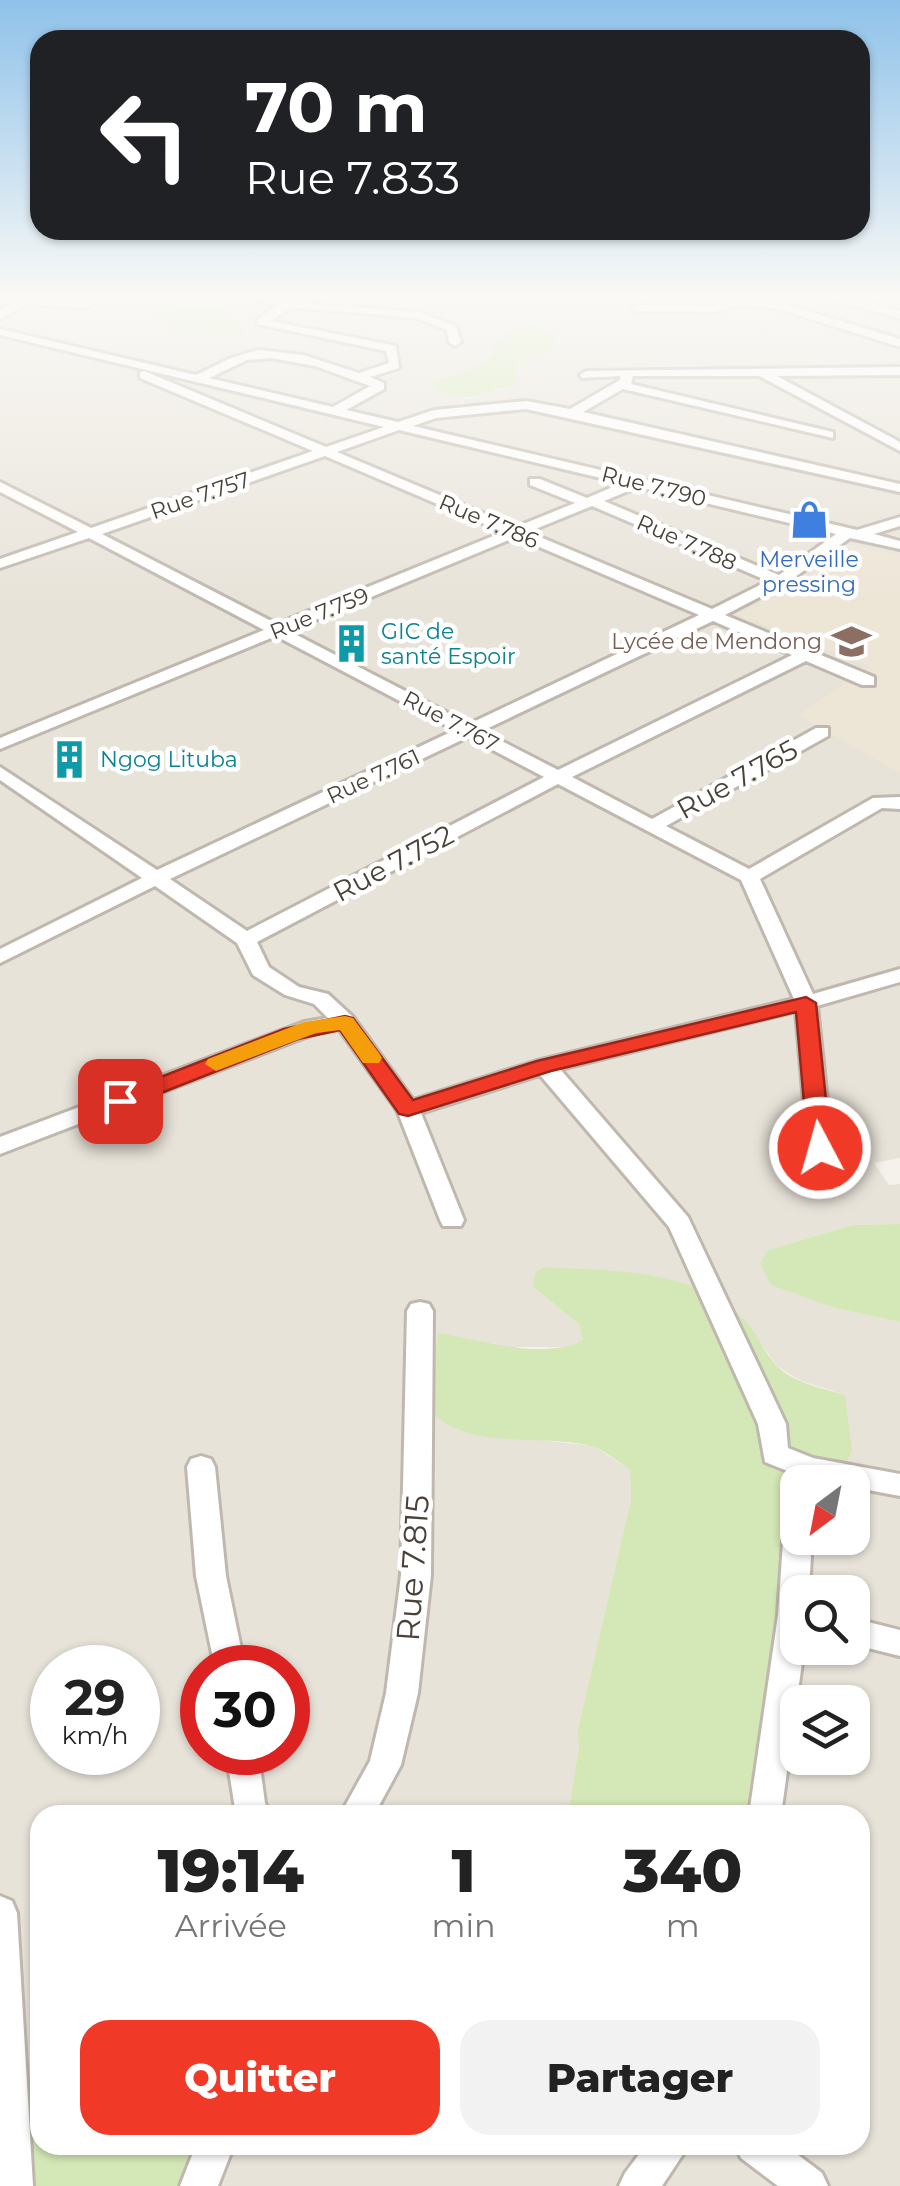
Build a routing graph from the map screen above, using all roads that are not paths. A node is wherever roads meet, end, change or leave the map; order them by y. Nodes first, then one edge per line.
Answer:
1 (204, 401) edge
2 (299, 401) edge
3 (355, 401) edge
4 (590, 401) edge
5 (704, 401) edge
6 (815, 401) edge
7 (338, 410) junction
8 (572, 413) junction
9 (400, 424) junction
10 (828, 435) dead end
11 (900, 447) edge
12 (324, 451) junction
13 (535, 482) dead end
14 (638, 482) junction
15 (900, 488) edge
16 (5, 493) edge
17 (590, 502) junction
18 (900, 521) edge
19 (517, 532) junction
20 (91, 534) junction
21 (852, 534) junction
22 (900, 545) edge
23 (0, 564) edge
24 (780, 581) junction
25 (713, 615) junction
26 (277, 630) junction
27 (806, 654) junction
28 (868, 680) dead end
29 (470, 731) junction
30 (822, 732) dead end
31 (0, 744) edge
32 (0, 772) edge
33 (558, 776) junction
34 (900, 803) edge
35 (653, 826) junction
36 (750, 877) junction
37 (156, 878) junction
38 (246, 940) junction
39 (0, 957) edge
40 (900, 975) edge
41 (806, 1003) junction
42 (345, 1022) junction
43 (545, 1066) junction
44 (408, 1109) junction
45 (0, 1146) edge
46 (820, 1148) dead end
47 (452, 1220) dead end
48 (420, 1311) dead end
49 (793, 1465) edge
50 (201, 1467) dead end
51 (870, 1482) edge
52 (900, 1485) edge
53 (870, 1636) edge
54 (900, 1643) edge
55 (225, 1645) edge
56 (788, 1665) edge
57 (245, 1775) edge
58 (249, 1805) edge
59 (362, 1805) edge
60 (767, 1805) edge
61 (0, 1913) edge
62 (211, 2155) edge
63 (662, 2155) edge
64 (767, 2155) edge
65 (14, 2186) edge
66 (199, 2186) edge
67 (638, 2186) edge
68 (809, 2186) edge

1 - 12 street, Rue 7.786
2 - 7 street, Rue 7.790
3 - 7 street
4 - 8 street
5 - 10 street
6 - 11 street
7 - 9 street, Rue 7.790
8 - 9 street, Rue 7.757
8 - 15 street, Rue 7.757
9 - 12 street, Rue 7.757
9 - 14 street, Rue 7.790
12 - 19 street, Rue 7.786
12 - 20 street, Rue 7.757
13 - 17 street, Rue 7.788
14 - 17 street, Rue 7.759
14 - 21 street, Rue 7.790
16 - 20 street, Rue 7.767
17 - 19 street, Rue 7.759
17 - 24 street, Rue 7.788
18 - 21 street
19 - 25 street, Rue 7.786
19 - 26 street, Rue 7.759
20 - 23 street, Rue 7.757
20 - 26 street, Rue 7.767
21 - 22 street, Rue 7.790
21 - 24 street, Rue 7.761
24 - 25 street, Rue 7.761
25 - 27 street, Rue 7.786
25 - 29 street, Rue 7.761
26 - 29 street, Rue 7.767
26 - 31 street, Rue 7.759
27 - 28 street, Rue 7.786
27 - 33 street, Rue 7.752
29 - 33 street, Rue 7.767
29 - 37 street, Rue 7.761
30 - 35 street, Rue 7.765
32 - 37 street
33 - 35 street, Rue 7.767
33 - 38 street, Rue 7.752
34 - 36 street
35 - 36 street, Rue 7.767
36 - 41 street
37 - 38 street
37 - 39 street, Rue 7.761
38 - 42 street
40 - 41 street
41 - 43 street
41 - 46 street
42 - 44 street
42 - 45 street
43 - 44 street
43 - 49 street
44 - 47 street
48 - 59 street, Rue 7.815
50 - 55 street
51 - 52 street
53 - 54 street
56 - 60 street
57 - 58 street
61 - 65 street
62 - 66 street
63 - 67 street
64 - 68 street

